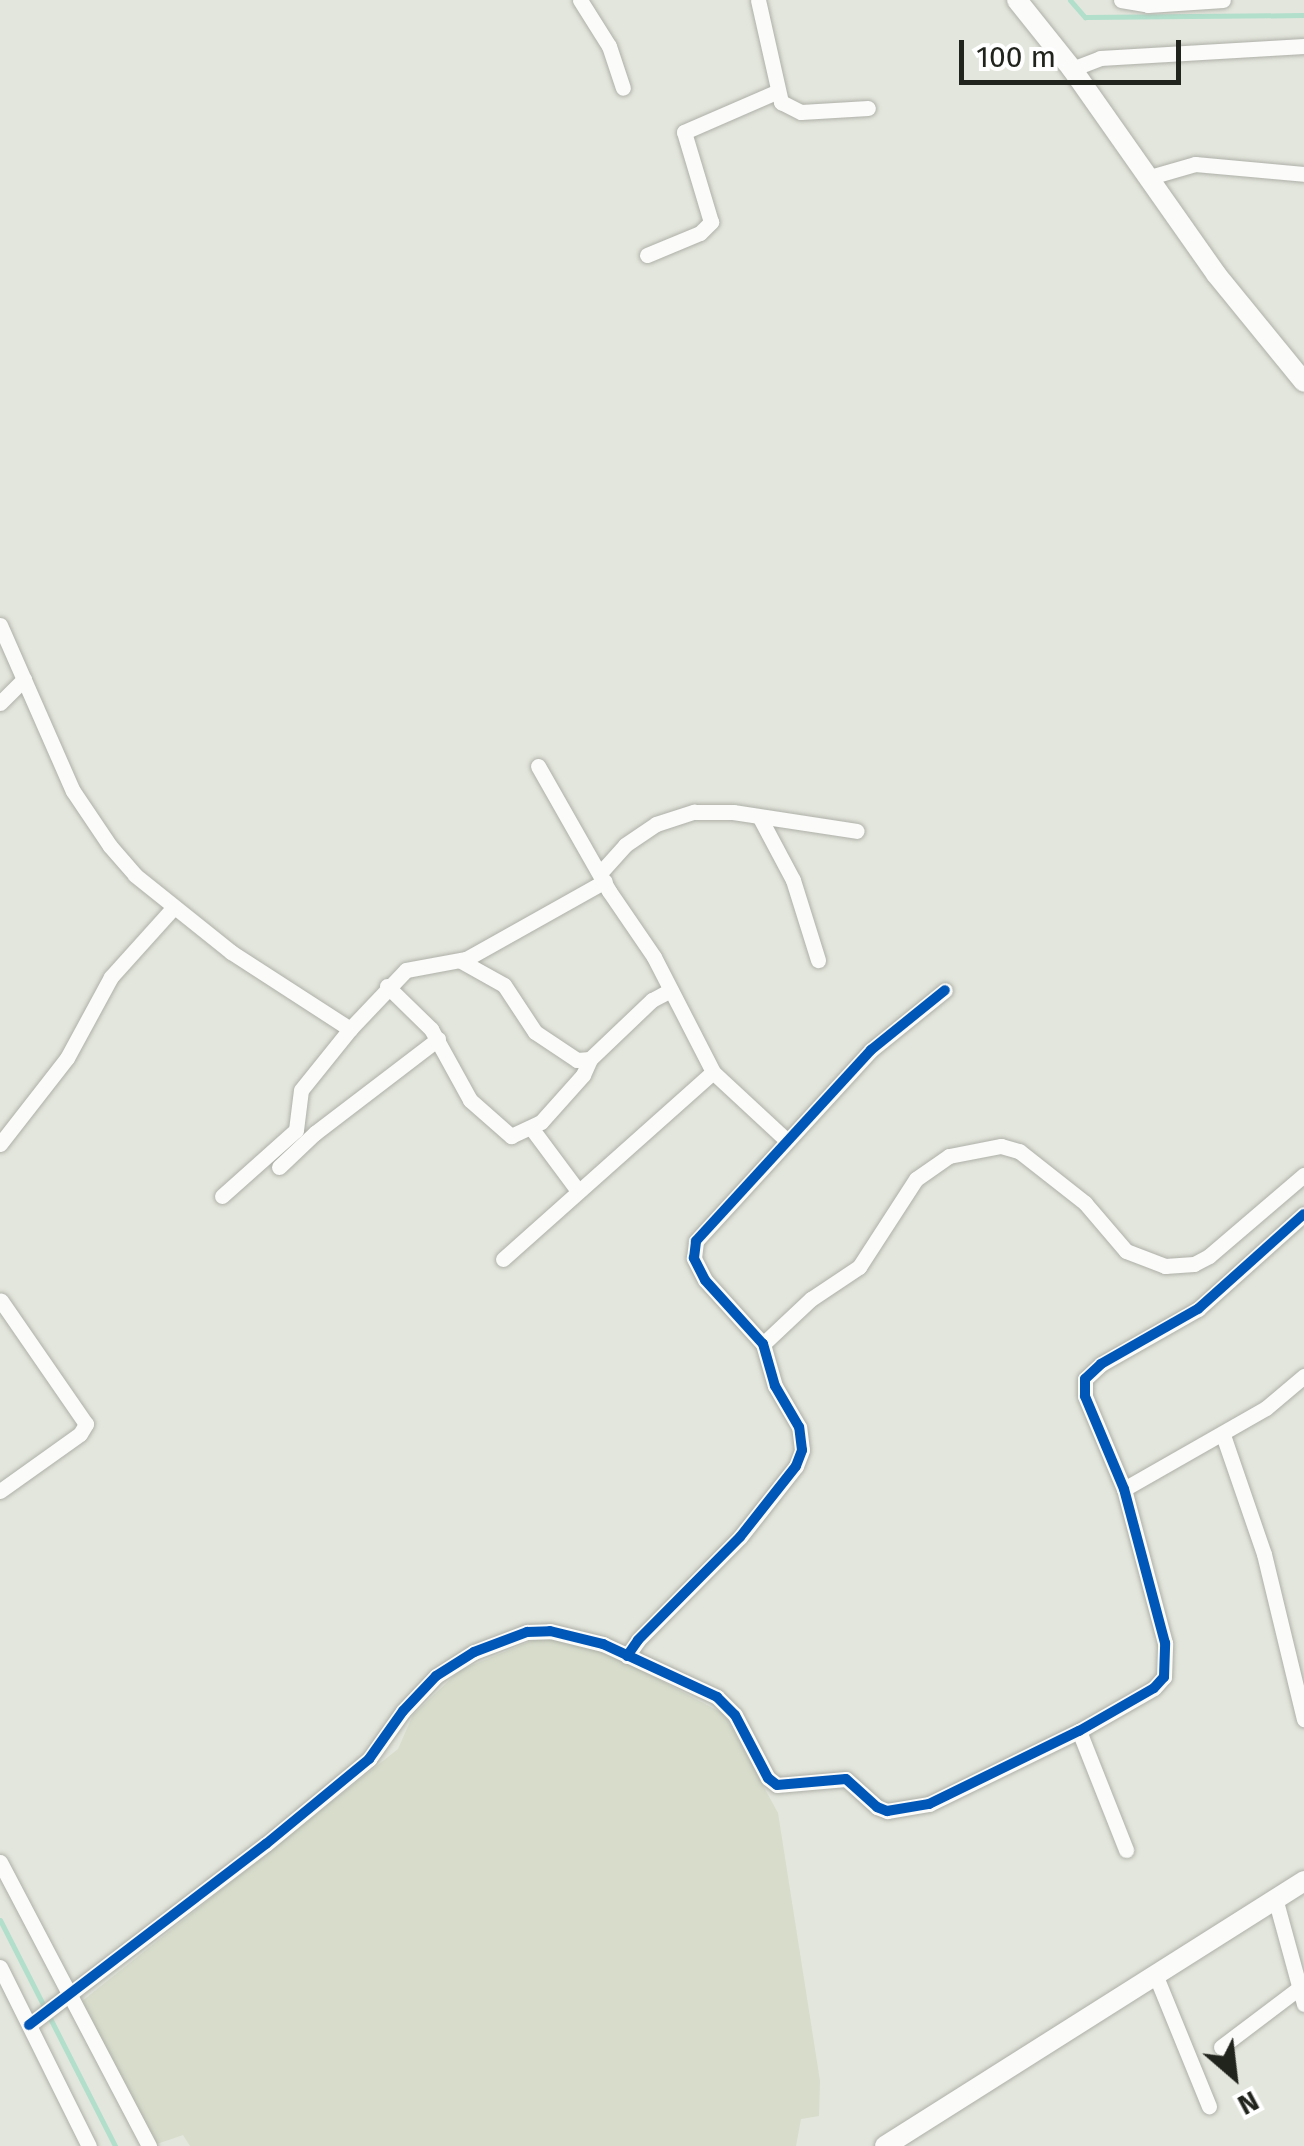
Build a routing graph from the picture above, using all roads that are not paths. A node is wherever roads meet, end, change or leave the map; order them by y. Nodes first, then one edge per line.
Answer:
1 (580, 0) edge
2 (758, 0) edge
3 (1017, 0) edge
4 (1121, 0) edge
5 (1224, 0) edge
6 (1304, 46) edge
7 (1072, 68) junction
8 (623, 88) dead end
9 (776, 92) junction
10 (868, 108) dead end
11 (1304, 174) edge
12 (1150, 177) junction
13 (647, 255) dead end
14 (1304, 382) edge
15 (0, 625) edge
16 (24, 679) junction
17 (0, 702) edge
18 (538, 766) dead end
19 (760, 818) junction
20 (857, 831) dead end
21 (603, 877) junction
22 (174, 908) junction
23 (818, 960) dead end
24 (460, 962) junction
25 (387, 986) junction
26 (670, 990) junction
27 (945, 990) dead end
28 (350, 1029) junction
29 (438, 1039) junction
30 (590, 1059) junction
31 (713, 1072) junction
32 (532, 1128) junction
33 (786, 1139) junction
34 (0, 1144) edge
35 (279, 1168) dead end
36 (1304, 1175) edge
37 (578, 1191) junction
38 (222, 1196) dead end
39 (1304, 1214) edge
40 (503, 1259) dead end
41 (1, 1301) edge
42 (763, 1344) junction
43 (1304, 1376) edge
44 (1223, 1435) junction
45 (1124, 1489) junction
46 (0, 1491) edge
47 (627, 1656) junction
48 (1304, 1719) edge
49 (1080, 1731) junction
50 (1126, 1850) dead end
51 (0, 1862) edge
52 (1304, 1881) edge
53 (1275, 1898) junction
54 (0, 1968) edge
55 (1155, 1974) junction
56 (72, 1994) junction
57 (1301, 1996) edge
58 (29, 2025) junction
59 (1222, 2046) dead end
60 (1209, 2106) dead end
61 (90, 2146) edge
62 (148, 2146) edge
63 (885, 2146) edge

1 - 8 street
2 - 9 street
3 - 7 street
4 - 5 street
6 - 7 street
7 - 12 street
9 - 10 street
9 - 13 street
11 - 12 street
12 - 14 street
15 - 16 street
16 - 17 street
16 - 22 street
18 - 21 street
19 - 20 street
19 - 21 street
19 - 23 street
21 - 24 street
21 - 26 street
22 - 28 street
22 - 34 street
24 - 25 street
24 - 30 street
25 - 28 street
25 - 29 street
26 - 30 street
26 - 31 street
27 - 33 street
28 - 38 street
29 - 32 street
29 - 35 street
30 - 32 street
31 - 33 street
31 - 37 street
32 - 37 street
33 - 42 street
36 - 42 street
37 - 40 street
39 - 45 street
41 - 46 street
42 - 47 street
43 - 44 street
44 - 45 street
44 - 48 street
45 - 49 street
47 - 49 street
47 - 56 street
49 - 50 street
51 - 56 street
52 - 53 street
53 - 55 street
53 - 57 street
54 - 58 street
55 - 60 street
55 - 63 street
56 - 58 street
56 - 62 street
57 - 59 street
58 - 61 street

